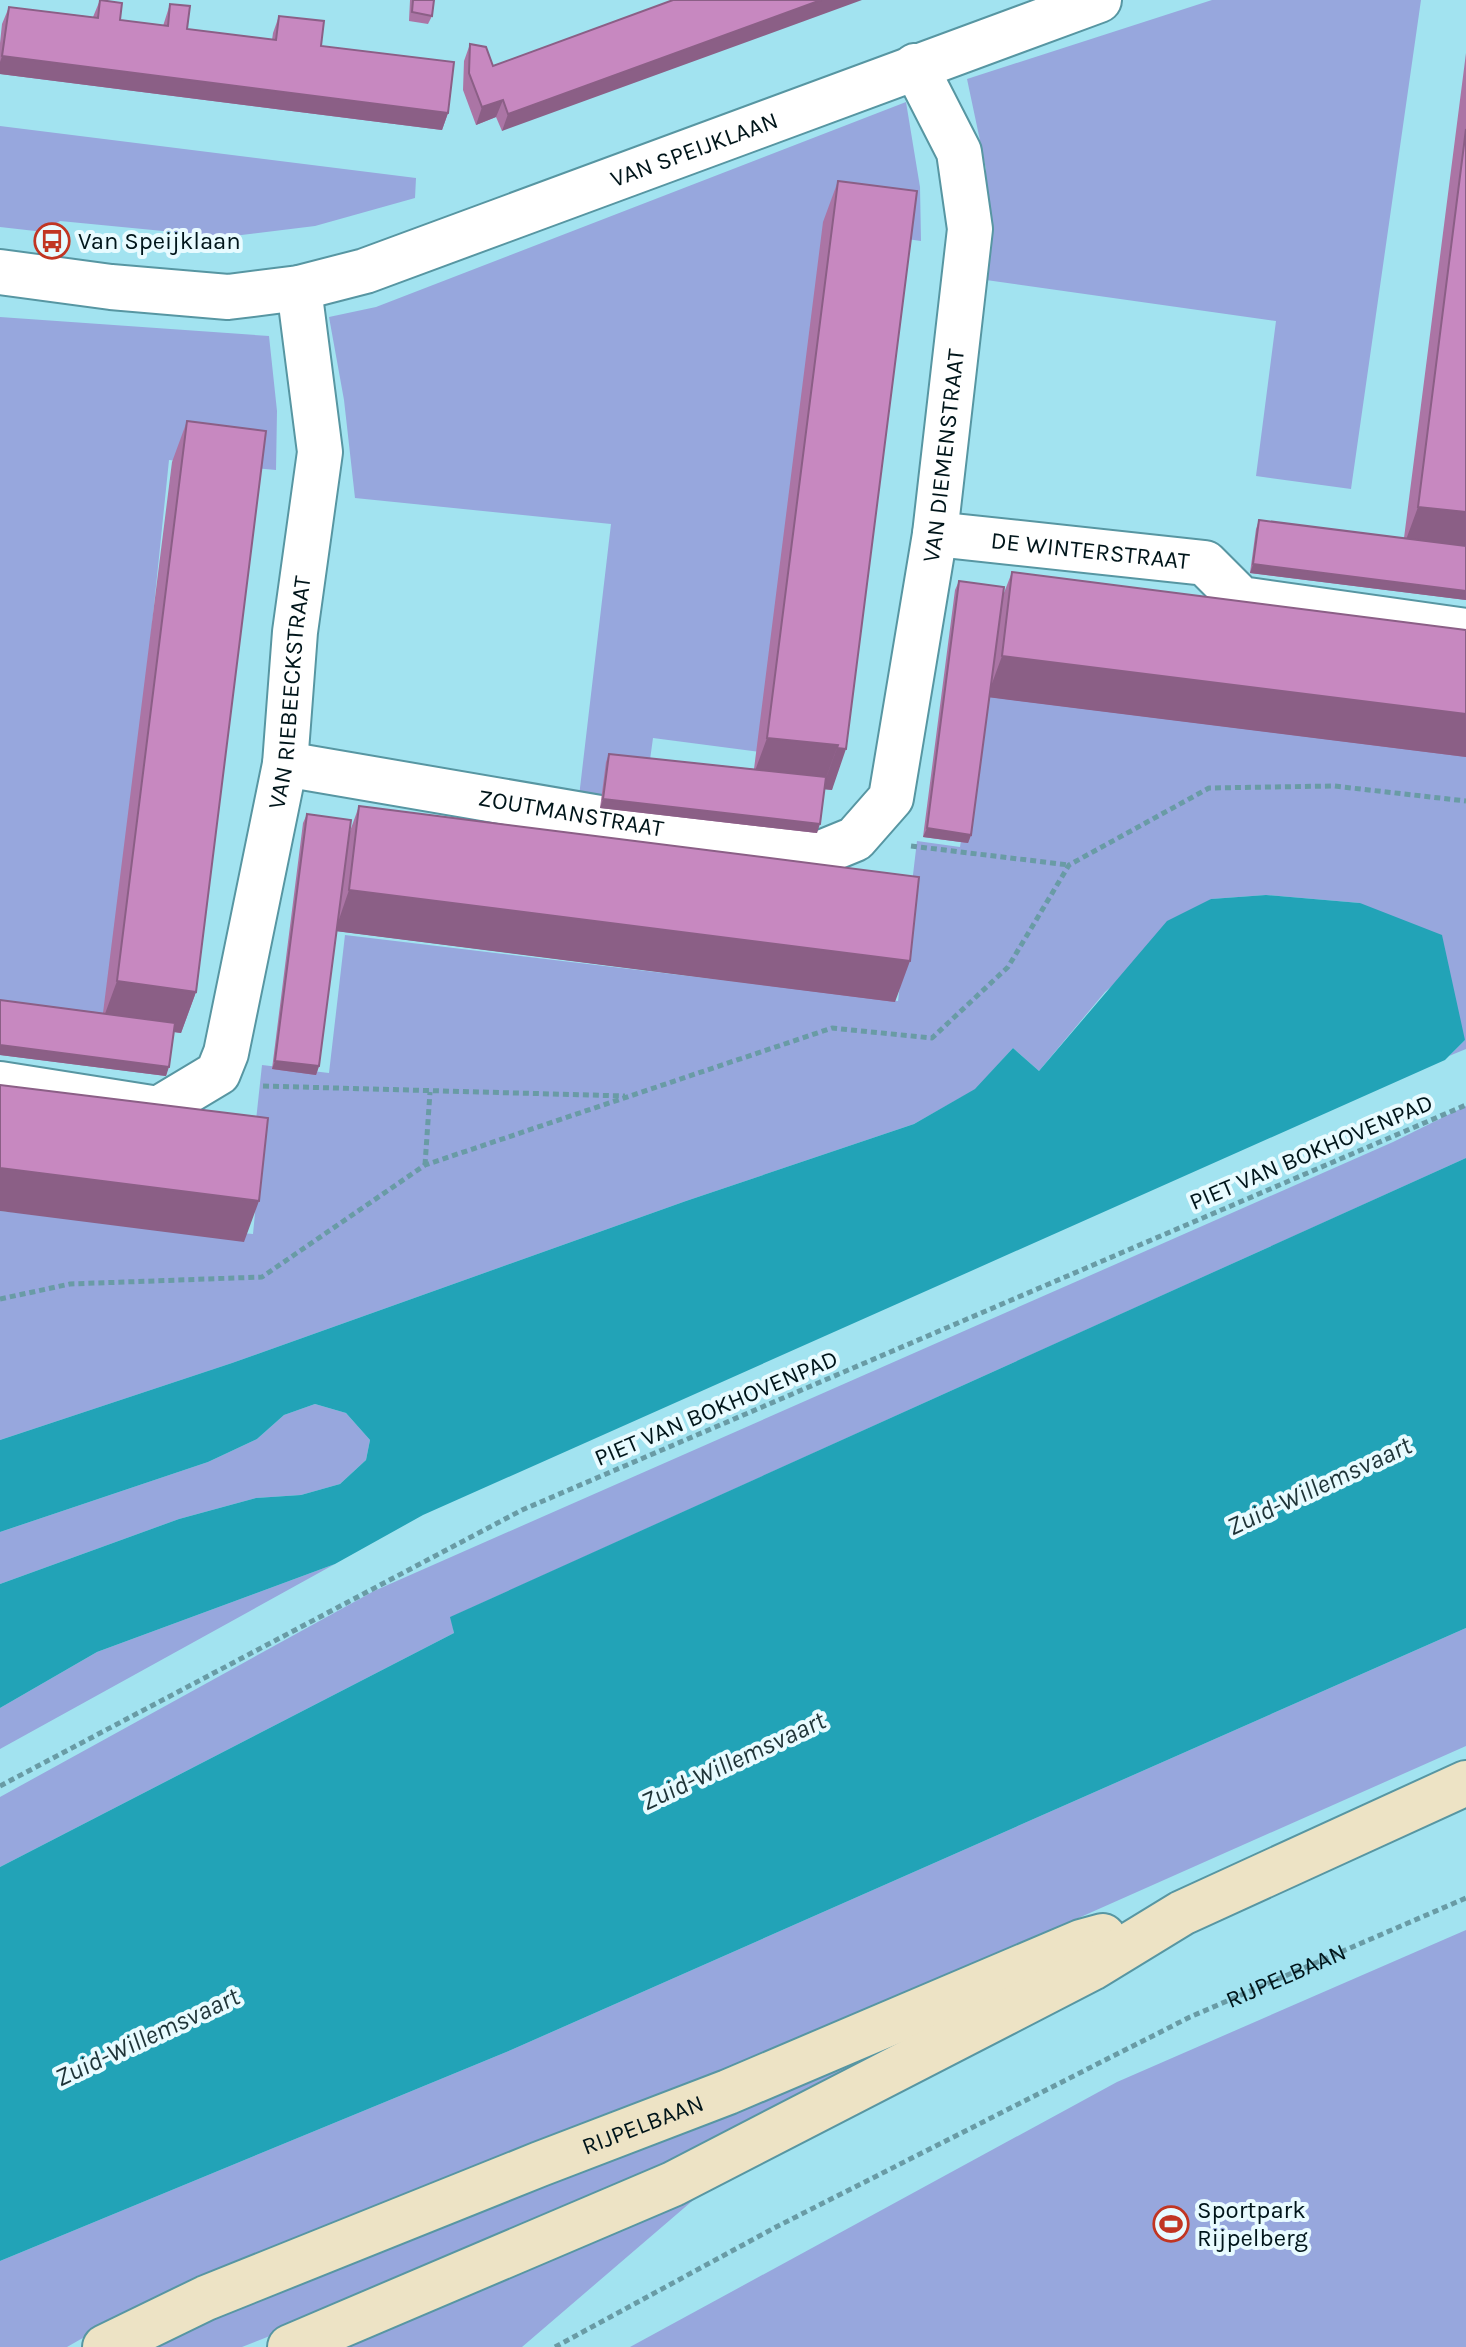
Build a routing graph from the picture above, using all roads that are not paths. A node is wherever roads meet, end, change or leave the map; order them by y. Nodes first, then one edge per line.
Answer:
1 (1099, 0) edge
2 (915, 66) junction
3 (0, 272) edge
4 (299, 288) junction
5 (935, 534) junction
6 (1466, 631) edge
7 (285, 764) junction
8 (855, 839) joint
9 (0, 1084) edge
10 (1466, 1783) edge
11 (1182, 1913) junction
12 (105, 2347) edge
13 (290, 2347) edge

1 - 2 street, VAN SPEIJKLAAN
2 - 4 street, VAN SPEIJKLAAN
2 - 5 street, VAN DIEMENSTRAAT
3 - 4 street, VAN SPEIJKLAAN
4 - 7 street, VAN RIEBEECKSTRAAT
5 - 6 street, DE WINTERSTRAAT
5 - 8 street, VAN DIEMENSTRAAT
7 - 8 street, ZOUTMANSTRAAT
7 - 9 street, VAN RIEBEECKSTRAAT
10 - 11 main road, RIJPELBAAN
11 - 12 main road, RIJPELBAAN
11 - 13 main road, RIJPELBAAN

